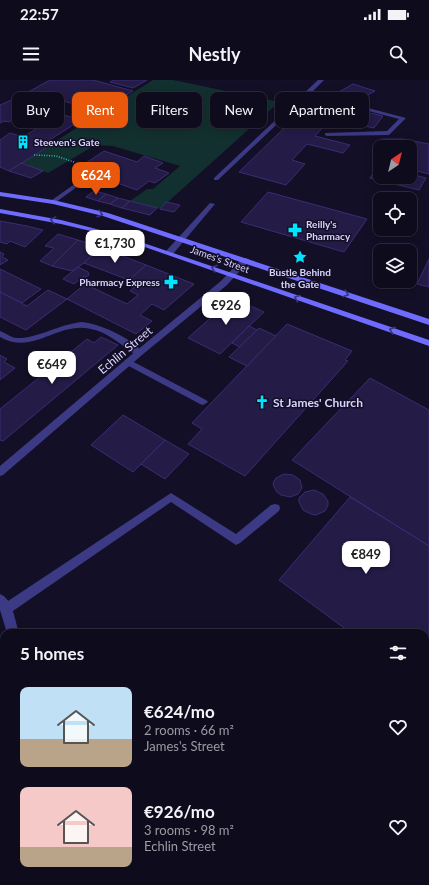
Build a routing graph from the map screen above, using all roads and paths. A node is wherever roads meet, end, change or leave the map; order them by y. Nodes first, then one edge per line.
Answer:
1 (321, 80) edge
2 (307, 92) edge
3 (369, 109) edge
4 (275, 123) edge
5 (327, 134) dead end
6 (34, 155) dead end
7 (74, 162) dead end
8 (86, 178) dead end
9 (216, 179) dead end
10 (0, 194) edge
11 (54, 201) junction
12 (212, 204) dead end
13 (0, 211) edge
14 (182, 239) junction
15 (170, 252) junction
16 (246, 260) junction
17 (232, 275) junction
18 (429, 322) edge
19 (0, 334) edge
20 (429, 343) edge
21 (139, 353) junction
22 (128, 362) junction
23 (203, 402) dead end
24 (0, 472) edge
25 (275, 508) dead end
26 (3, 604) edge
27 (12, 629) edge

1 - 2 street
3 - 5 street
4 - 9 street
6 - 7 path
8 - 11 street
10 - 11 main road, James's Street
11 -> 14 main road, James's Street
12 - 14 street
15 -> 13 main road, James's Street
14 - 15 street
14 - 16 main road, James's Street
17 -> 15 main road, James's Street
16 - 17 street, Echlin Street
16 -> 18 main road, James's Street
20 -> 17 main road, James's Street
17 - 21 street, Echlin Street
19 - 21 street
21 - 22 street, Echlin Street
22 - 23 street
22 - 24 street, Echlin Street
25 - 26 street
26 - 27 street

